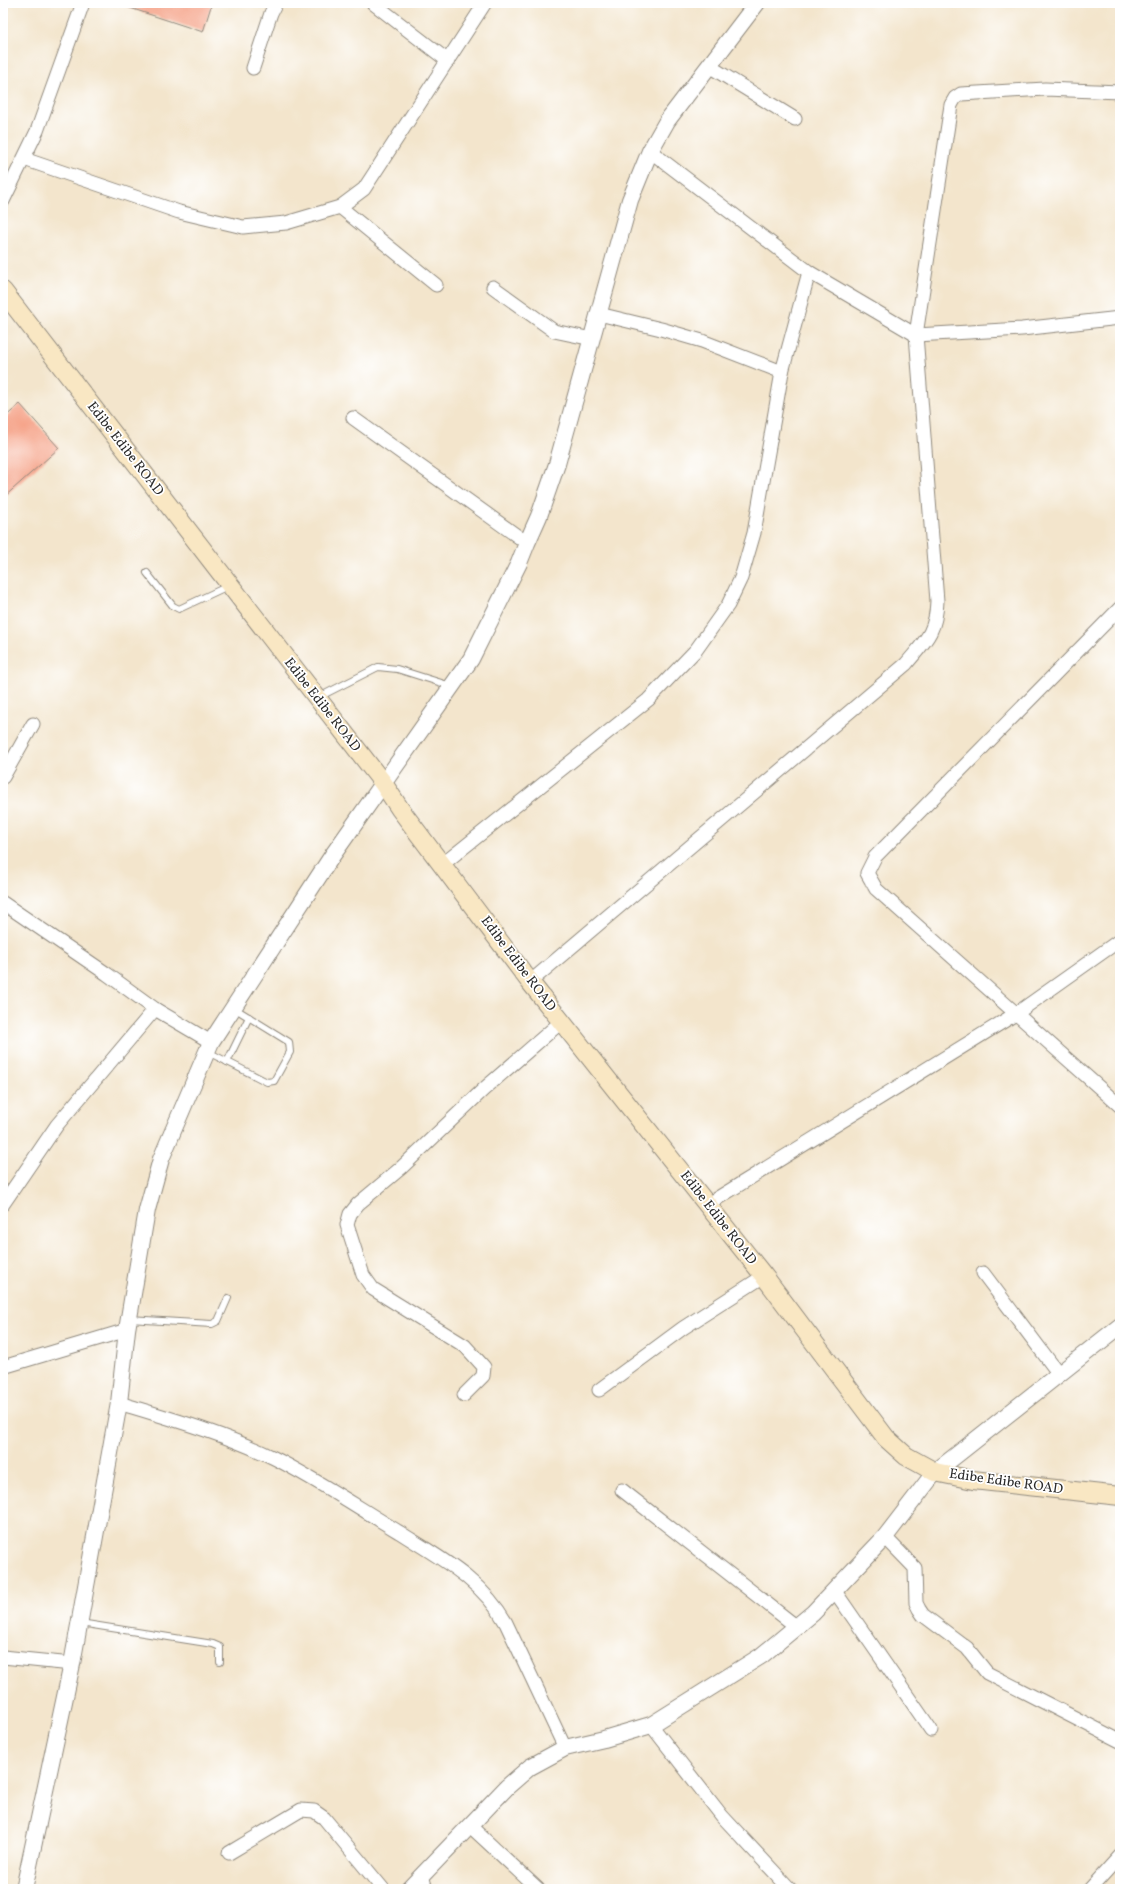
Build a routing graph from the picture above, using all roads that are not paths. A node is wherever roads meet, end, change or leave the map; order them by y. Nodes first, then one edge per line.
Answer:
1 (83, 3) edge
2 (276, 3) edge
3 (374, 3) edge
4 (485, 3) edge
5 (757, 3) edge
6 (448, 61) junction
7 (709, 66) junction
8 (253, 68) dead end
9 (1120, 92) edge
10 (795, 119) dead end
11 (650, 151) junction
12 (24, 159) junction
13 (3, 201) edge
14 (340, 207) junction
15 (809, 272) junction
16 (436, 285) dead end
17 (493, 288) dead end
18 (3, 291) edge
19 (598, 314) junction
20 (1120, 318) edge
21 (916, 334) junction
22 (592, 339) junction
23 (782, 372) junction
24 (353, 418) dead end
25 (526, 542) junction
26 (147, 573) dead end
27 (230, 586) junction
28 (1120, 608) edge
29 (452, 686) junction
30 (317, 699) junction
31 (33, 724) dead end
32 (3, 777) edge
33 (383, 783) junction
34 (443, 864) junction
35 (3, 903) edge
36 (1120, 940) edge
37 (530, 982) junction
38 (234, 1007) junction
39 (155, 1009) junction
40 (1017, 1013) junction
41 (249, 1017) junction
42 (561, 1022) junction
43 (209, 1047) junction
44 (227, 1062) junction
45 (1120, 1106) edge
46 (3, 1204) edge
47 (708, 1204) junction
48 (983, 1273) dead end
49 (764, 1276) junction
50 (228, 1298) dead end
51 (128, 1324) junction
52 (1120, 1326) edge
53 (3, 1367) edge
54 (1058, 1374) junction
55 (600, 1390) dead end
56 (464, 1396) dead end
57 (119, 1403) junction
58 (935, 1472) junction
59 (622, 1490) dead end
60 (1120, 1496) edge
61 (885, 1536) junction
62 (834, 1590) junction
63 (80, 1623) junction
64 (797, 1627) junction
65 (3, 1657) edge
66 (220, 1662) dead end
67 (72, 1664) junction
68 (651, 1725) junction
69 (932, 1730) dead end
70 (1120, 1741) edge
71 (565, 1748) junction
72 (469, 1825) junction
73 (229, 1853) dead end
74 (1120, 1857) edge
75 (424, 1883) edge
76 (24, 1889) edge
77 (382, 1889) edge
78 (409, 1889) edge
79 (538, 1889) edge
80 (790, 1889) edge
81 (1090, 1889) edge

1 - 12 street
2 - 8 street
3 - 6 street
4 - 6 street
5 - 7 street
6 - 14 street
7 - 10 street
7 - 11 street
9 - 21 street
11 - 15 street
11 - 19 street
12 - 13 street
12 - 14 street
14 - 16 street
15 - 21 street
15 - 23 street
17 - 22 street
18 - 27 main road, Edibe Edibe ROAD
19 - 22 street
19 - 23 street
20 - 21 street
21 - 37 street
22 - 25 street
23 - 34 street
24 - 25 street
25 - 29 street
26 - 27 lane
27 - 30 main road, Edibe Edibe ROAD
28 - 40 street
29 - 30 lane
29 - 33 street
30 - 33 main road, Edibe Edibe ROAD
31 - 32 street
33 - 34 main road, Edibe Edibe ROAD
33 - 38 street
34 - 37 main road, Edibe Edibe ROAD
35 - 39 street
36 - 40 street
37 - 42 main road, Edibe Edibe ROAD
38 - 41 lane
38 - 43 street
39 - 43 street
39 - 46 street
40 - 45 street
40 - 47 street
41 - 44 lane
41 - 44 lane
42 - 47 main road, Edibe Edibe ROAD
42 - 56 street
43 - 44 lane
43 - 51 street
47 - 49 main road, Edibe Edibe ROAD
48 - 54 street
49 - 55 street
49 - 58 main road, Edibe Edibe ROAD
50 - 51 lane
51 - 53 street
51 - 57 street
52 - 54 street
54 - 58 street
57 - 63 street
57 - 71 street
58 - 60 main road, Edibe Edibe ROAD
58 - 61 street
59 - 64 street
61 - 62 street
61 - 70 street
62 - 64 street
62 - 69 street
63 - 66 lane
63 - 67 street
64 - 68 street
65 - 67 street
67 - 76 street
68 - 71 street
68 - 80 street
71 - 72 street
72 - 75 street
72 - 79 street
73 - 77 street
74 - 81 street
75 - 78 street

